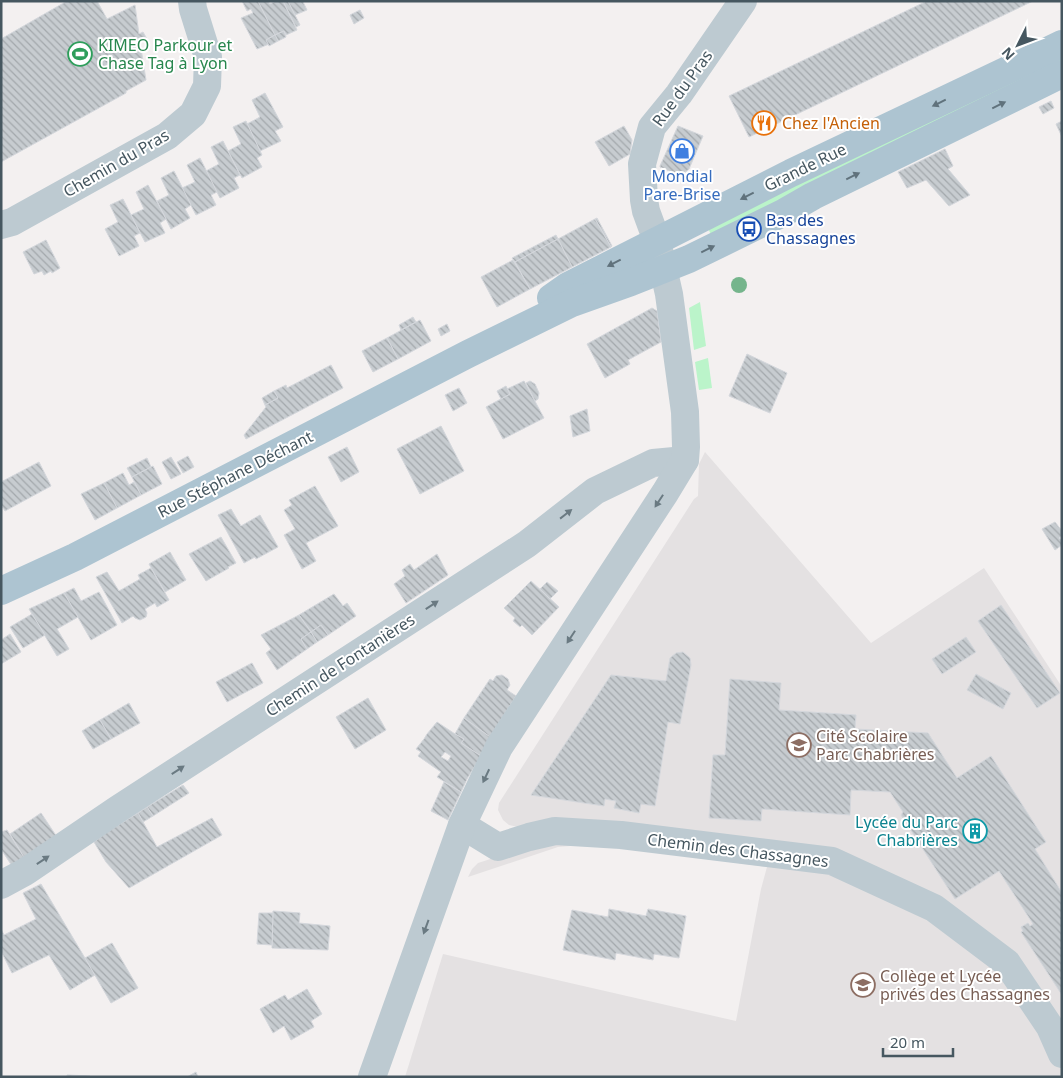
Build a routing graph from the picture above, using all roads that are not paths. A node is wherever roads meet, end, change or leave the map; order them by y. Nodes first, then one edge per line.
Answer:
1 (192, 1) edge
2 (743, 1) edge
3 (1062, 44) edge
4 (1062, 74) edge
5 (5, 225) edge
6 (657, 241) junction
7 (664, 269) junction
8 (468, 354) junction
9 (685, 460) junction
10 (1, 591) edge
11 (462, 825) junction
12 (1, 885) edge
13 (1062, 1054) edge
14 (372, 1077) edge

1 - 5 street, Chemin du Pras
2 - 6 street, Rue du Pras
3 -> 6 main road, Grande Rue
7 -> 4 main road, Grande Rue
6 - 7 street
6 -> 8 main road, Rue Stéphane Déchant
7 - 8 main road, Rue Stéphane Déchant
7 - 9 street
8 - 10 main road, Rue Stéphane Déchant
9 -> 11 street
12 -> 9 street, Chemin de Fontanières
11 - 13 street, Chemin des Chassagnes
11 -> 14 street

